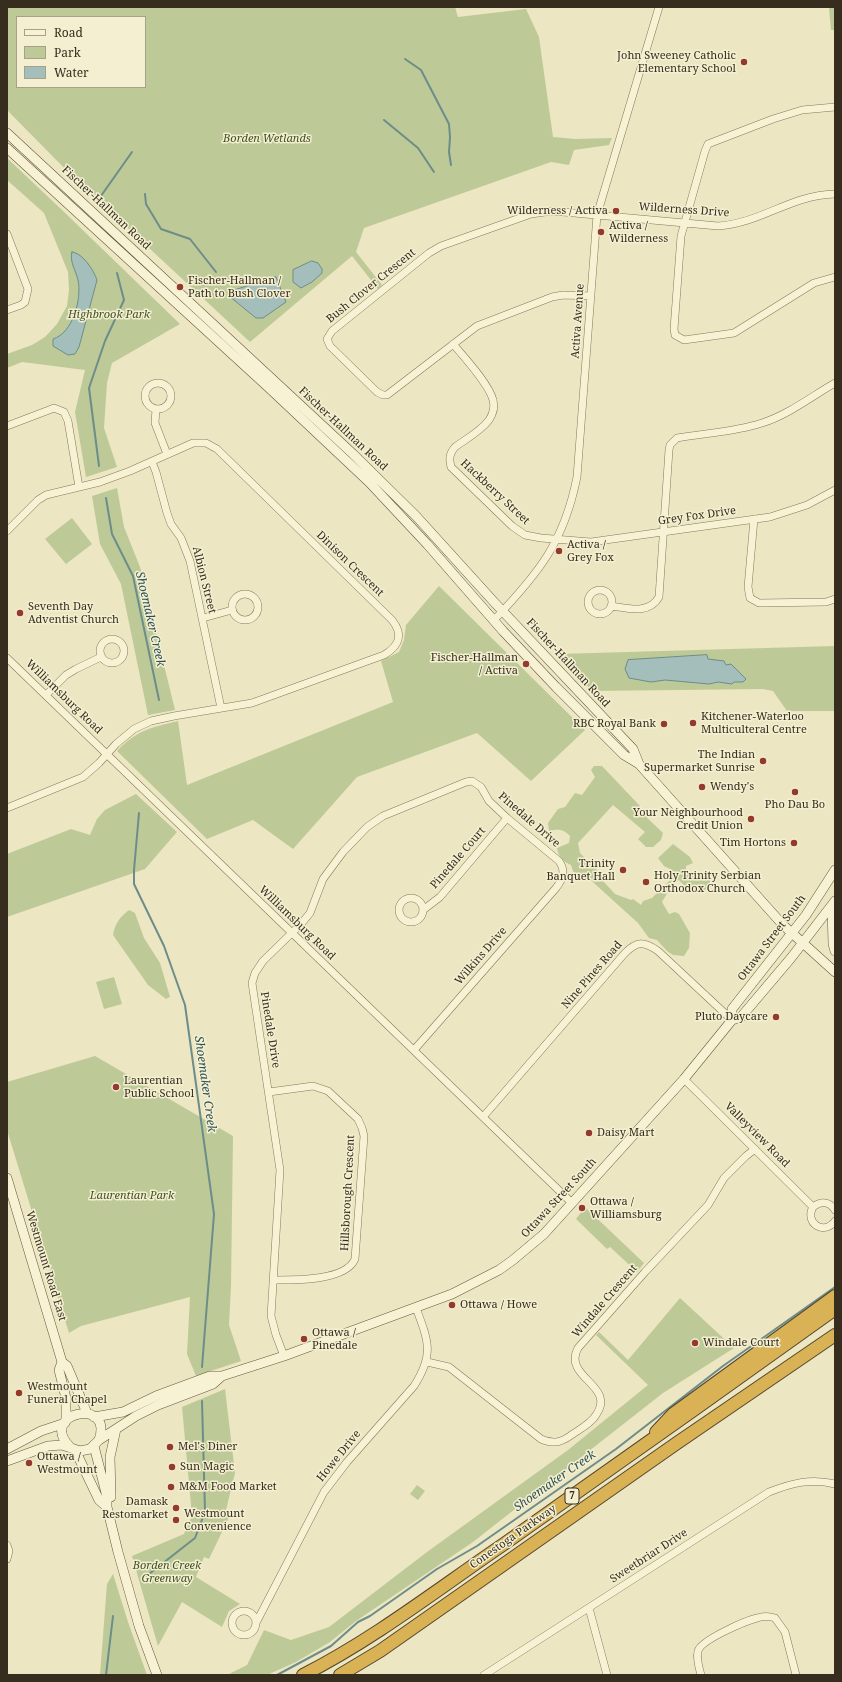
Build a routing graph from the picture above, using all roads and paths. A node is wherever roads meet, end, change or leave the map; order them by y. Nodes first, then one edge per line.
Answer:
1 (659, 7) edge
2 (835, 107) edge
3 (7, 133) edge
4 (7, 148) edge
5 (835, 194) edge
6 (597, 215) junction
7 (683, 223) junction
8 (7, 234) edge
9 (835, 277) edge
10 (591, 296) junction
11 (7, 310) edge
12 (452, 344) junction
13 (835, 383) edge
14 (156, 409) dead end
15 (7, 426) edge
16 (168, 454) junction
17 (152, 462) junction
18 (79, 487) junction
19 (835, 490) edge
20 (754, 519) junction
21 (7, 531) edge
22 (663, 531) junction
23 (558, 539) junction
24 (835, 599) edge
25 (611, 606) dead end
26 (232, 610) dead end
27 (502, 612) junction
28 (203, 618) junction
29 (494, 620) junction
30 (101, 657) dead end
31 (7, 658) edge
32 (46, 695) junction
33 (221, 708) junction
34 (107, 754) junction
35 (639, 764) junction
36 (7, 808) edge
37 (507, 818) junction
38 (835, 870) edge
39 (563, 875) joint
40 (833, 904) edge
41 (423, 910) dead end
42 (792, 932) junction
43 (292, 933) junction
44 (802, 943) junction
45 (835, 951) edge
46 (835, 972) edge
47 (732, 1020) junction
48 (414, 1050) junction
49 (684, 1079) junction
50 (269, 1092) junction
51 (484, 1117) junction
52 (755, 1149) junction
53 (7, 1178) edge
54 (572, 1203) junction
55 (813, 1207) junction
56 (835, 1210) edge
57 (835, 1221) edge
58 (274, 1280) junction
59 (835, 1296) edge
60 (416, 1308) junction
61 (835, 1309) edge
62 (835, 1335) edge
63 (284, 1356) junction
64 (62, 1362) junction
65 (427, 1362) junction
66 (222, 1376) junction
67 (89, 1412) junction
68 (123, 1412) junction
69 (65, 1422) junction
70 (116, 1428) junction
71 (97, 1443) junction
72 (73, 1448) junction
73 (7, 1449) edge
74 (641, 1449) junction
75 (7, 1461) edge
76 (835, 1484) edge
77 (106, 1507) junction
78 (109, 1516) junction
79 (7, 1545) edge
80 (7, 1559) edge
81 (589, 1608) junction
82 (256, 1623) dead end
83 (157, 1675) edge
84 (303, 1675) edge
85 (340, 1675) edge
86 (484, 1675) edge
87 (607, 1675) edge
88 (701, 1675) edge
89 (796, 1675) edge

1 - 6 street, Activa Avenue
2 - 7 street
3 - 27 main road, Fischer-Hallman Road
4 - 29 main road, Fischer-Hallman Road
5 - 7 street, Wilderness Drive
6 - 7 street, Wilderness Drive
6 - 10 street, Activa Avenue
6 - 12 street, Bush Clover Crescent
7 - 9 street
8 - 11 street
10 - 12 street, Bush Clover Crescent
10 - 23 street, Activa Avenue
12 - 23 street, Hackberry Street
13 - 22 street
14 - 16 street
15 - 18 street
16 - 17 street, Dinison Crescent
16 - 33 street, Dinison Crescent
17 - 18 street, Dinison Crescent
17 - 28 street, Albion Street
18 - 21 street, Dinison Crescent
19 - 20 street, Grey Fox Drive
20 - 22 street, Grey Fox Drive
20 - 24 street
22 - 23 street, Grey Fox Drive
22 - 25 street
23 - 27 street, Activa Avenue
26 - 28 street
27 - 29 street, Activa Avenue
27 - 35 main road, Fischer-Hallman Road
28 - 33 street, Albion Street
29 - 35 main road, Fischer-Hallman Road
30 - 32 street
31 - 32 street, Williamsburg Road
32 - 34 street, Williamsburg Road
33 - 34 street, Dinison Crescent
34 - 36 street, Dinison Crescent
34 - 43 street, Williamsburg Road
35 - 42 main road, Fischer-Hallman Road
37 - 39 street, Pinedale Drive
37 - 41 street, Pinedale Court
37 - 43 street, Pinedale Drive
38 - 42 main road, Ottawa Street South
39 - 48 street, Wilkins Drive
40 - 44 main road, Ottawa Street South
40 - 45 main road
42 - 44 main road, Fischer-Hallman Road
42 - 47 main road, Ottawa Street South
43 - 48 street, Williamsburg Road
43 - 50 street, Pinedale Drive
44 - 46 main road, Fischer-Hallman Road
44 - 47 main road, Ottawa Street South
47 - 49 main road, Ottawa Street South
47 - 51 street, Nine Pines Road
48 - 51 street, Williamsburg Road
49 - 52 street, Valleyview Road
49 - 54 main road, Ottawa Street South
50 - 58 street, Pinedale Drive
50 - 58 street, Hillsborough Crescent
51 - 54 street, Williamsburg Road
52 - 55 street, Valleyview Road
52 - 65 street, Windale Crescent
53 - 64 main road, Westmount Road East
54 - 60 main road, Ottawa Street South
55 - 56 street
55 - 57 street
58 - 63 street, Pinedale Drive
59 - 74 highway
60 - 63 main road, Ottawa Street South
60 - 65 street
61 - 74 highway, Conestoga Parkway / 7
62 - 85 highway, Conestoga Parkway / 7
63 - 66 main road, Ottawa Street South
64 - 67 main road
64 - 69 main road
65 - 82 street, Howe Drive
66 - 68 main road
66 - 70 main road
67 - 68 main road
67 - 68 main road
67 - 69 main road
67 - 71 main road
69 - 72 main road
69 - 73 main road
70 - 71 main road
70 - 78 main road
71 - 72 main road
71 - 77 main road
72 - 75 main road
72 - 77 main road
74 - 84 highway, Conestoga Parkway / 7
76 - 81 street, Sweetbriar Drive
77 - 78 main road
78 - 83 main road
79 - 80 street
81 - 86 street, Sweetbriar Drive
81 - 87 street
88 - 89 street

